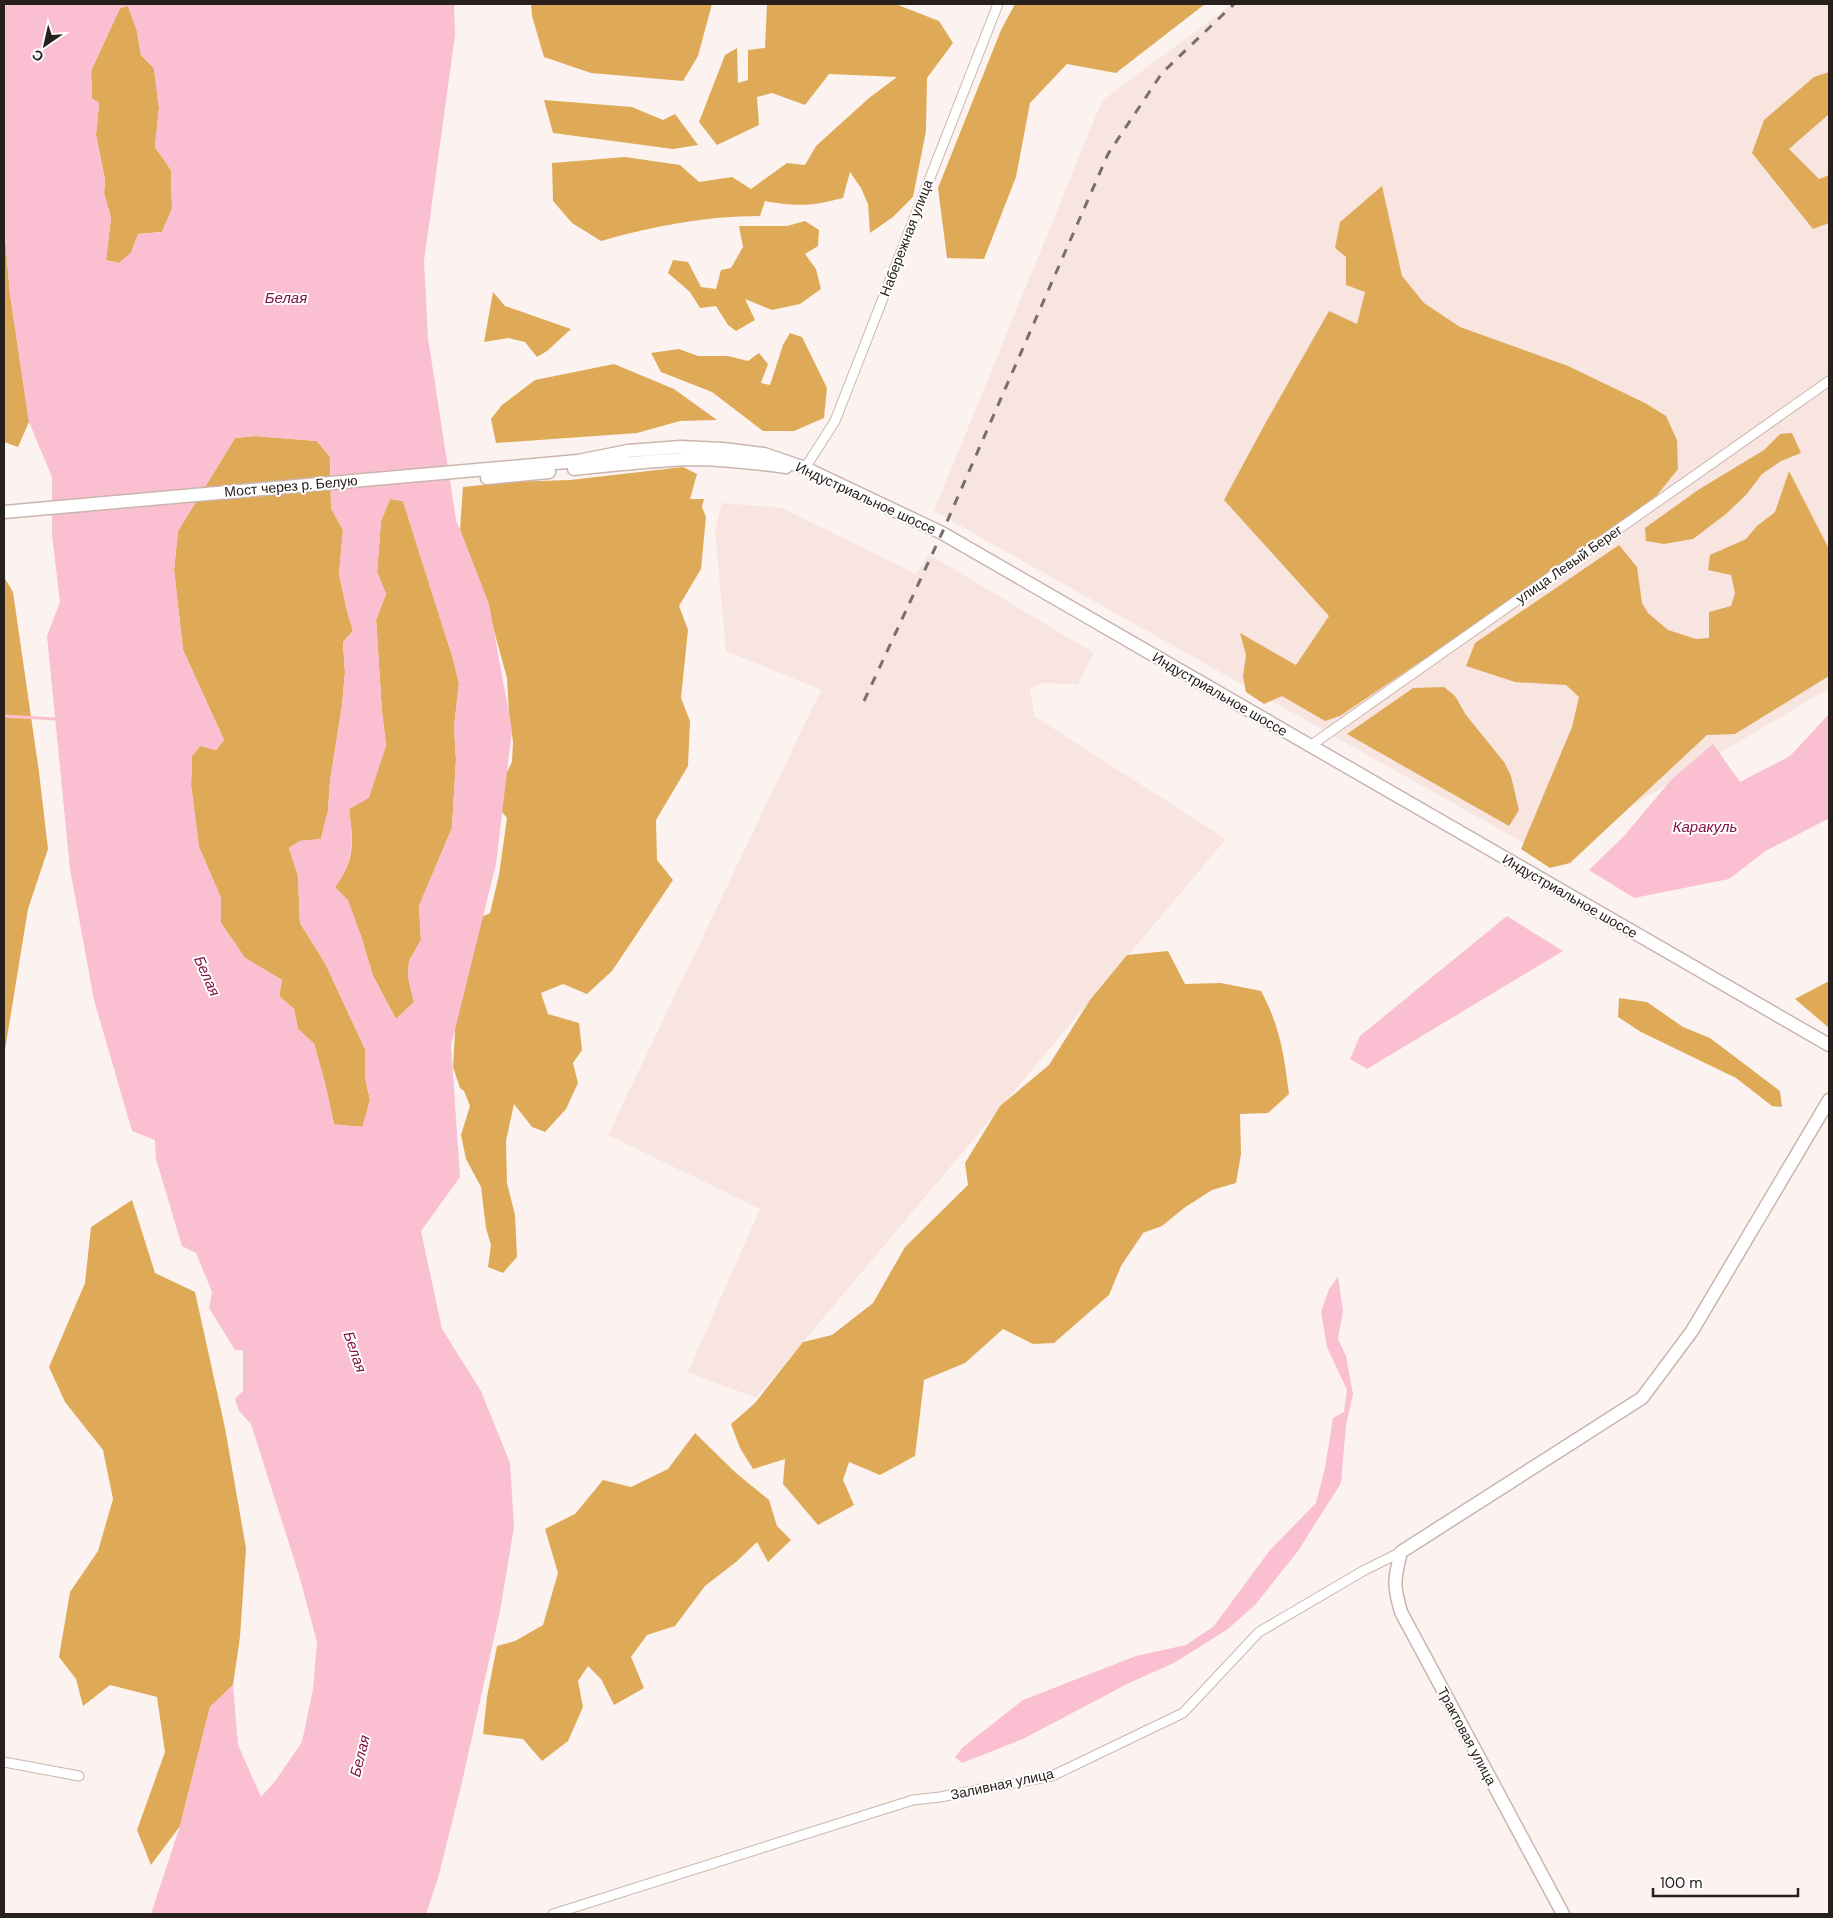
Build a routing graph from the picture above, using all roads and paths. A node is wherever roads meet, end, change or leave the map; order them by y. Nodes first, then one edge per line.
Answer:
1 (998, 4) edge
2 (1829, 381) edge
3 (578, 461) joint
4 (805, 468) junction
5 (487, 478) dead end
6 (4, 512) edge
7 (1310, 746) junction
8 (1829, 1045) edge
9 (1829, 1100) edge
10 (1401, 1552) junction
11 (4, 1762) edge
12 (79, 1776) dead end
13 (552, 1914) edge
14 (1563, 1914) edge

1 - 4 street, Набережная улица
2 - 7 street, улица Левый Берег
3 - 4 main road, Индустриальное шоссе
3 - 6 main road, Мост через р. Белую
4 - 5 main road
4 - 7 main road, Индустриальное шоссе
7 - 8 main road, Индустриальное шоссе
9 - 10 main road
10 - 13 street, Заливная улица
10 - 14 main road, Трактовая улица
11 - 12 street

